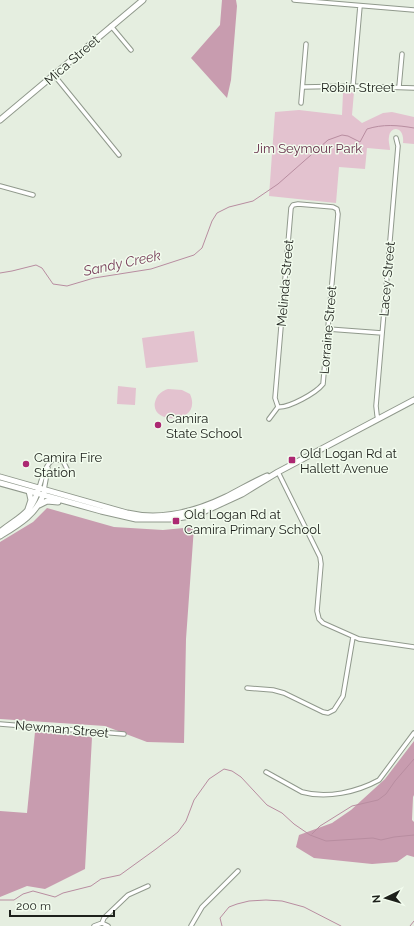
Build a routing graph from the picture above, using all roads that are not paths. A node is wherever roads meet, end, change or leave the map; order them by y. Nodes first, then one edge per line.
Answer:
1 (143, 0) edge
2 (294, 0) edge
3 (344, 2) edge
4 (360, 6) junction
5 (414, 10) edge
6 (112, 26) junction
7 (306, 44) dead end
8 (131, 50) dead end
9 (402, 54) dead end
10 (54, 75) junction
11 (354, 86) junction
12 (303, 87) junction
13 (399, 87) junction
14 (414, 88) edge
15 (301, 103) dead end
16 (0, 120) edge
17 (396, 138) dead end
18 (118, 155) dead end
19 (0, 186) edge
20 (33, 195) dead end
21 (337, 209) joint
22 (328, 329) junction
23 (382, 334) junction
24 (414, 400) edge
25 (278, 407) junction
26 (378, 419) junction
27 (269, 420) dead end
28 (68, 471) dead end
29 (278, 472) junction
30 (0, 477) edge
31 (0, 483) edge
32 (29, 491) junction
33 (41, 491) junction
34 (79, 504) junction
35 (38, 506) junction
36 (27, 512) junction
37 (0, 532) edge
38 (0, 536) edge
39 (353, 637) junction
40 (414, 647) edge
41 (247, 688) dead end
42 (0, 724) edge
43 (414, 733) edge
44 (124, 734) dead end
45 (266, 772) dead end
46 (238, 871) dead end
47 (148, 886) dead end
48 (102, 923) junction
49 (94, 926) edge
50 (108, 926) edge
51 (191, 926) edge

1 - 6 main road, Mica Street
2 - 3 street
3 - 4 street
4 - 5 street
4 - 11 street
6 - 8 street
6 - 10 main road, Mica Street
7 - 12 street
9 - 13 street
10 - 16 main road, Mica Street
10 - 18 street
11 - 12 street, Robin Street
11 - 13 street, Robin Street
12 - 15 street
13 - 14 street, Robin Street
17 - 23 street, Lacey Street
19 - 20 street
21 - 22 street, Lorraine Street
21 - 25 street, Melinda Street
22 - 23 street
22 - 25 street, Lorraine Street
23 - 26 street, Lacey Street
24 - 26 main road
25 - 27 street
26 - 29 main road
28 - 33 street
29 - 33 main road
29 - 34 main road
29 - 39 street
30 - 33 main road
31 - 32 main road
32 - 33 main road
32 - 36 main road
33 - 34 main road
33 - 35 main road
33 - 36 main road
34 - 35 main road
35 - 38 main road
36 - 37 main road
39 - 40 street
39 - 41 street
42 - 44 street, Newman Street
43 - 45 street
46 - 51 street
47 - 48 street
48 - 49 street
48 - 50 street

